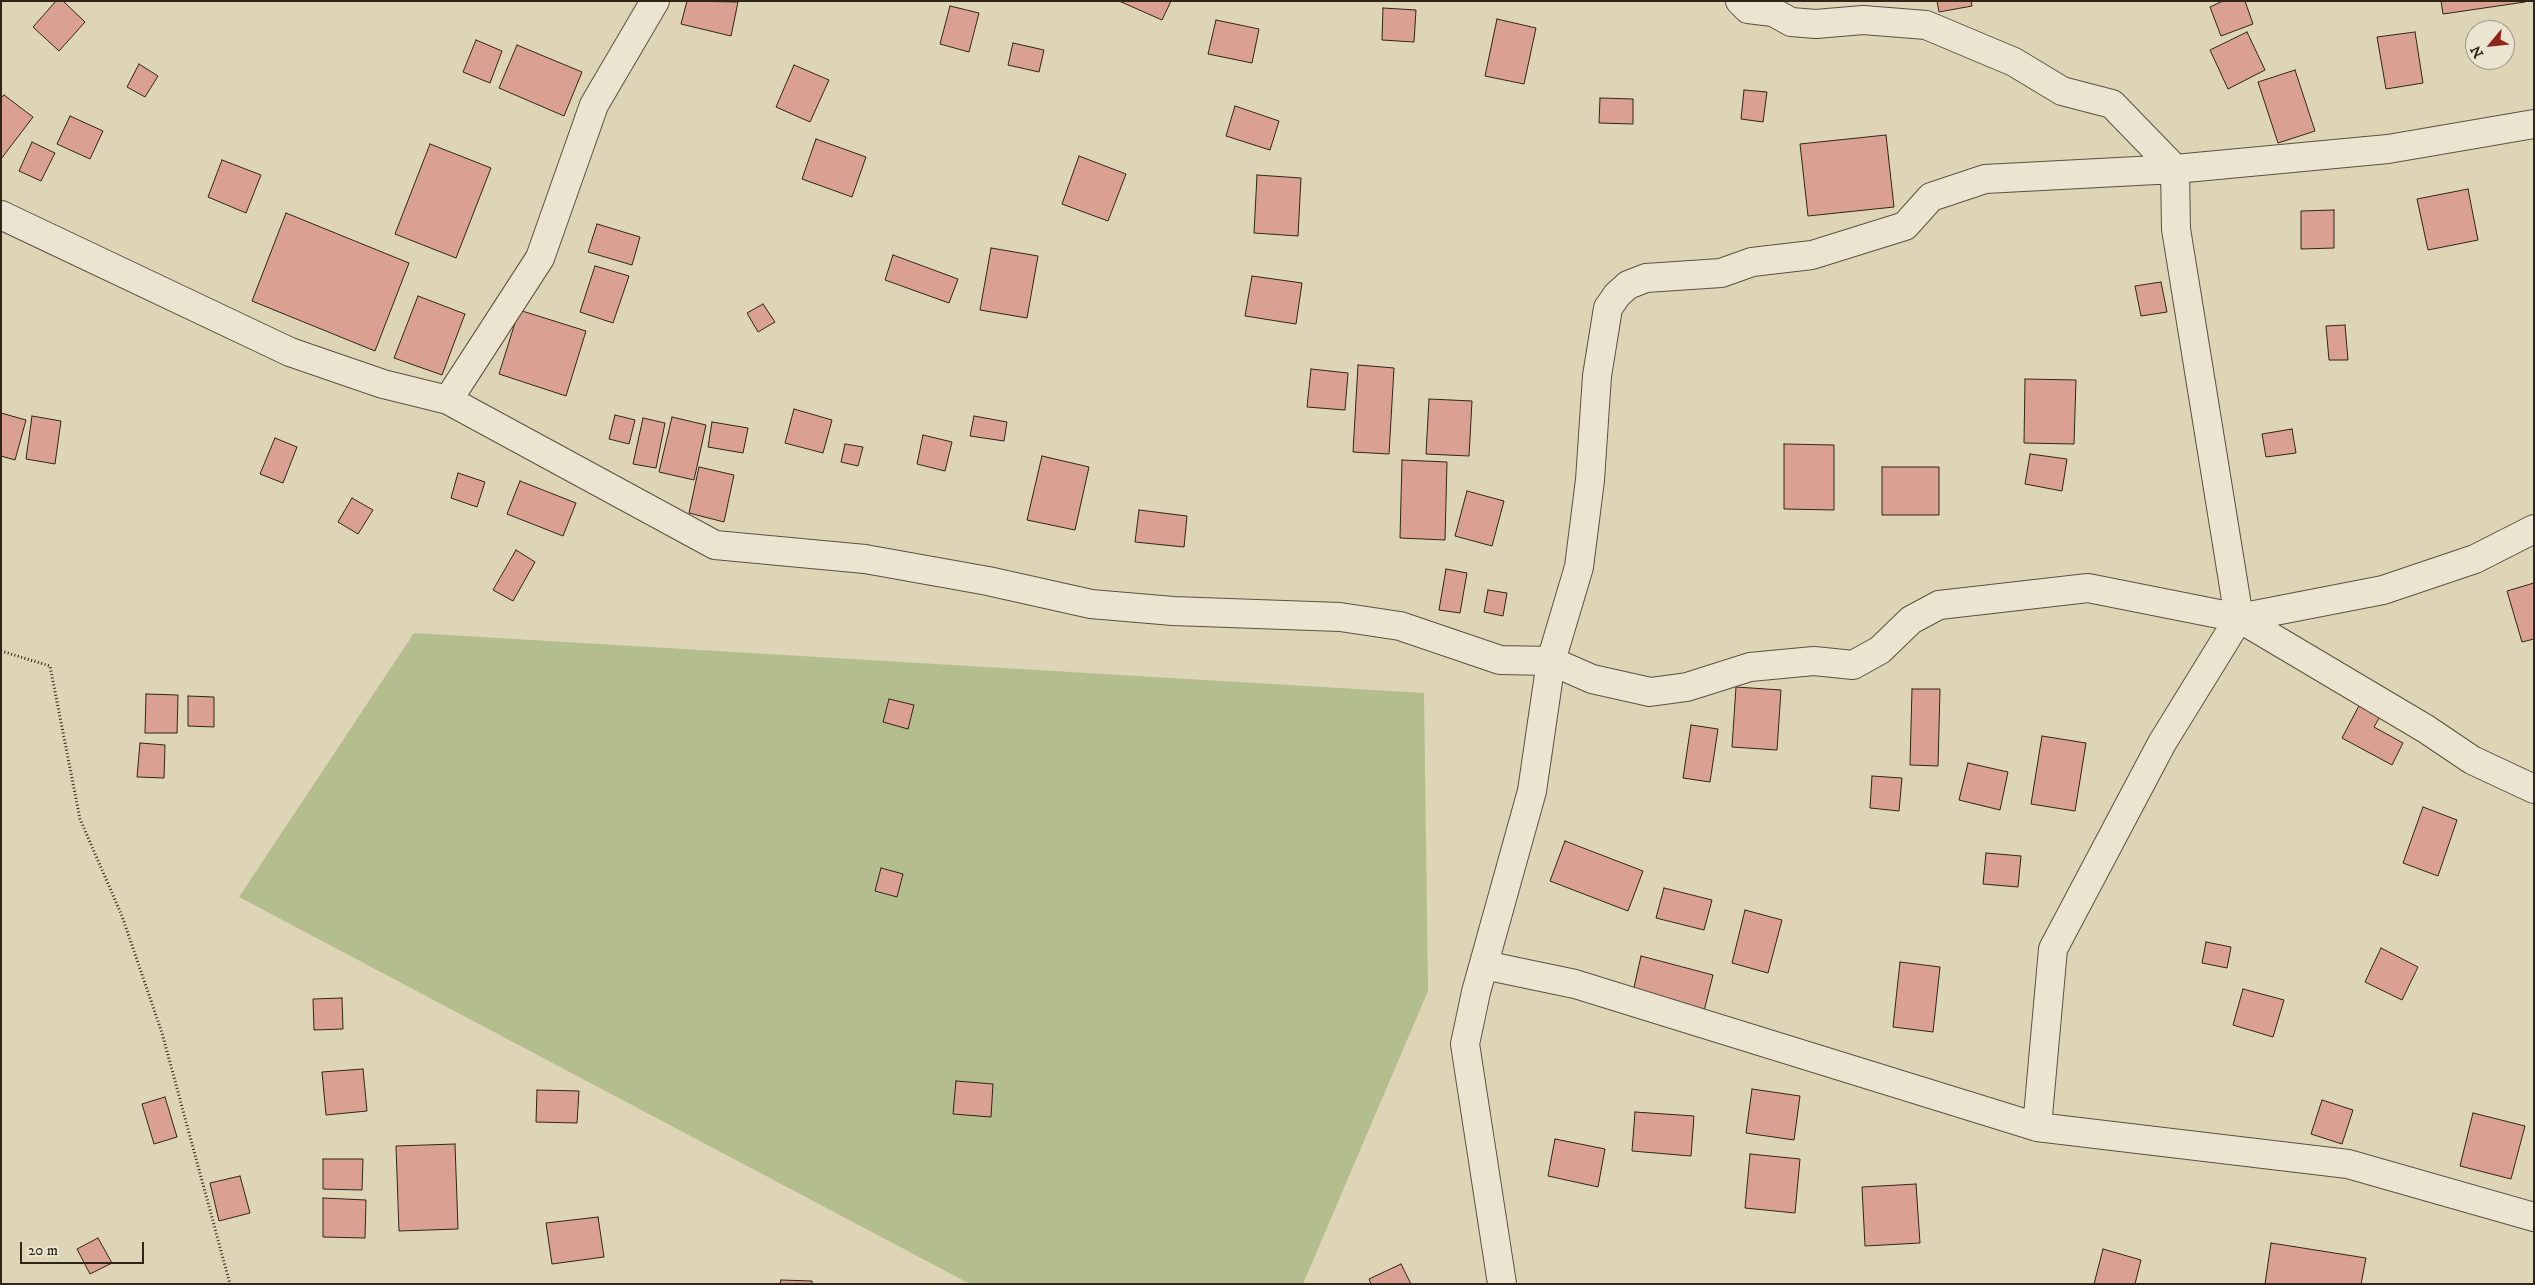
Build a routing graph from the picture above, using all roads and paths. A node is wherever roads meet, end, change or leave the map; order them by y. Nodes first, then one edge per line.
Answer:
1 (655, 1) edge
2 (1740, 1) edge
3 (2534, 124) edge
4 (2175, 169) junction
5 (1, 215) edge
6 (448, 400) junction
7 (2534, 529) edge
8 (2239, 618) junction
9 (1, 651) edge
10 (1551, 661) junction
11 (2534, 789) edge
12 (1484, 965) junction
13 (2037, 1127) junction
14 (2534, 1217) edge
15 (230, 1284) edge
16 (1502, 1284) edge

1 - 6 street
2 - 4 street
3 - 4 street
4 - 8 street
4 - 10 street
5 - 6 street
6 - 10 street
7 - 8 street
8 - 10 street
8 - 11 street
8 - 13 street
9 - 15 path
10 - 12 street
12 - 13 street
12 - 16 street
13 - 14 street

